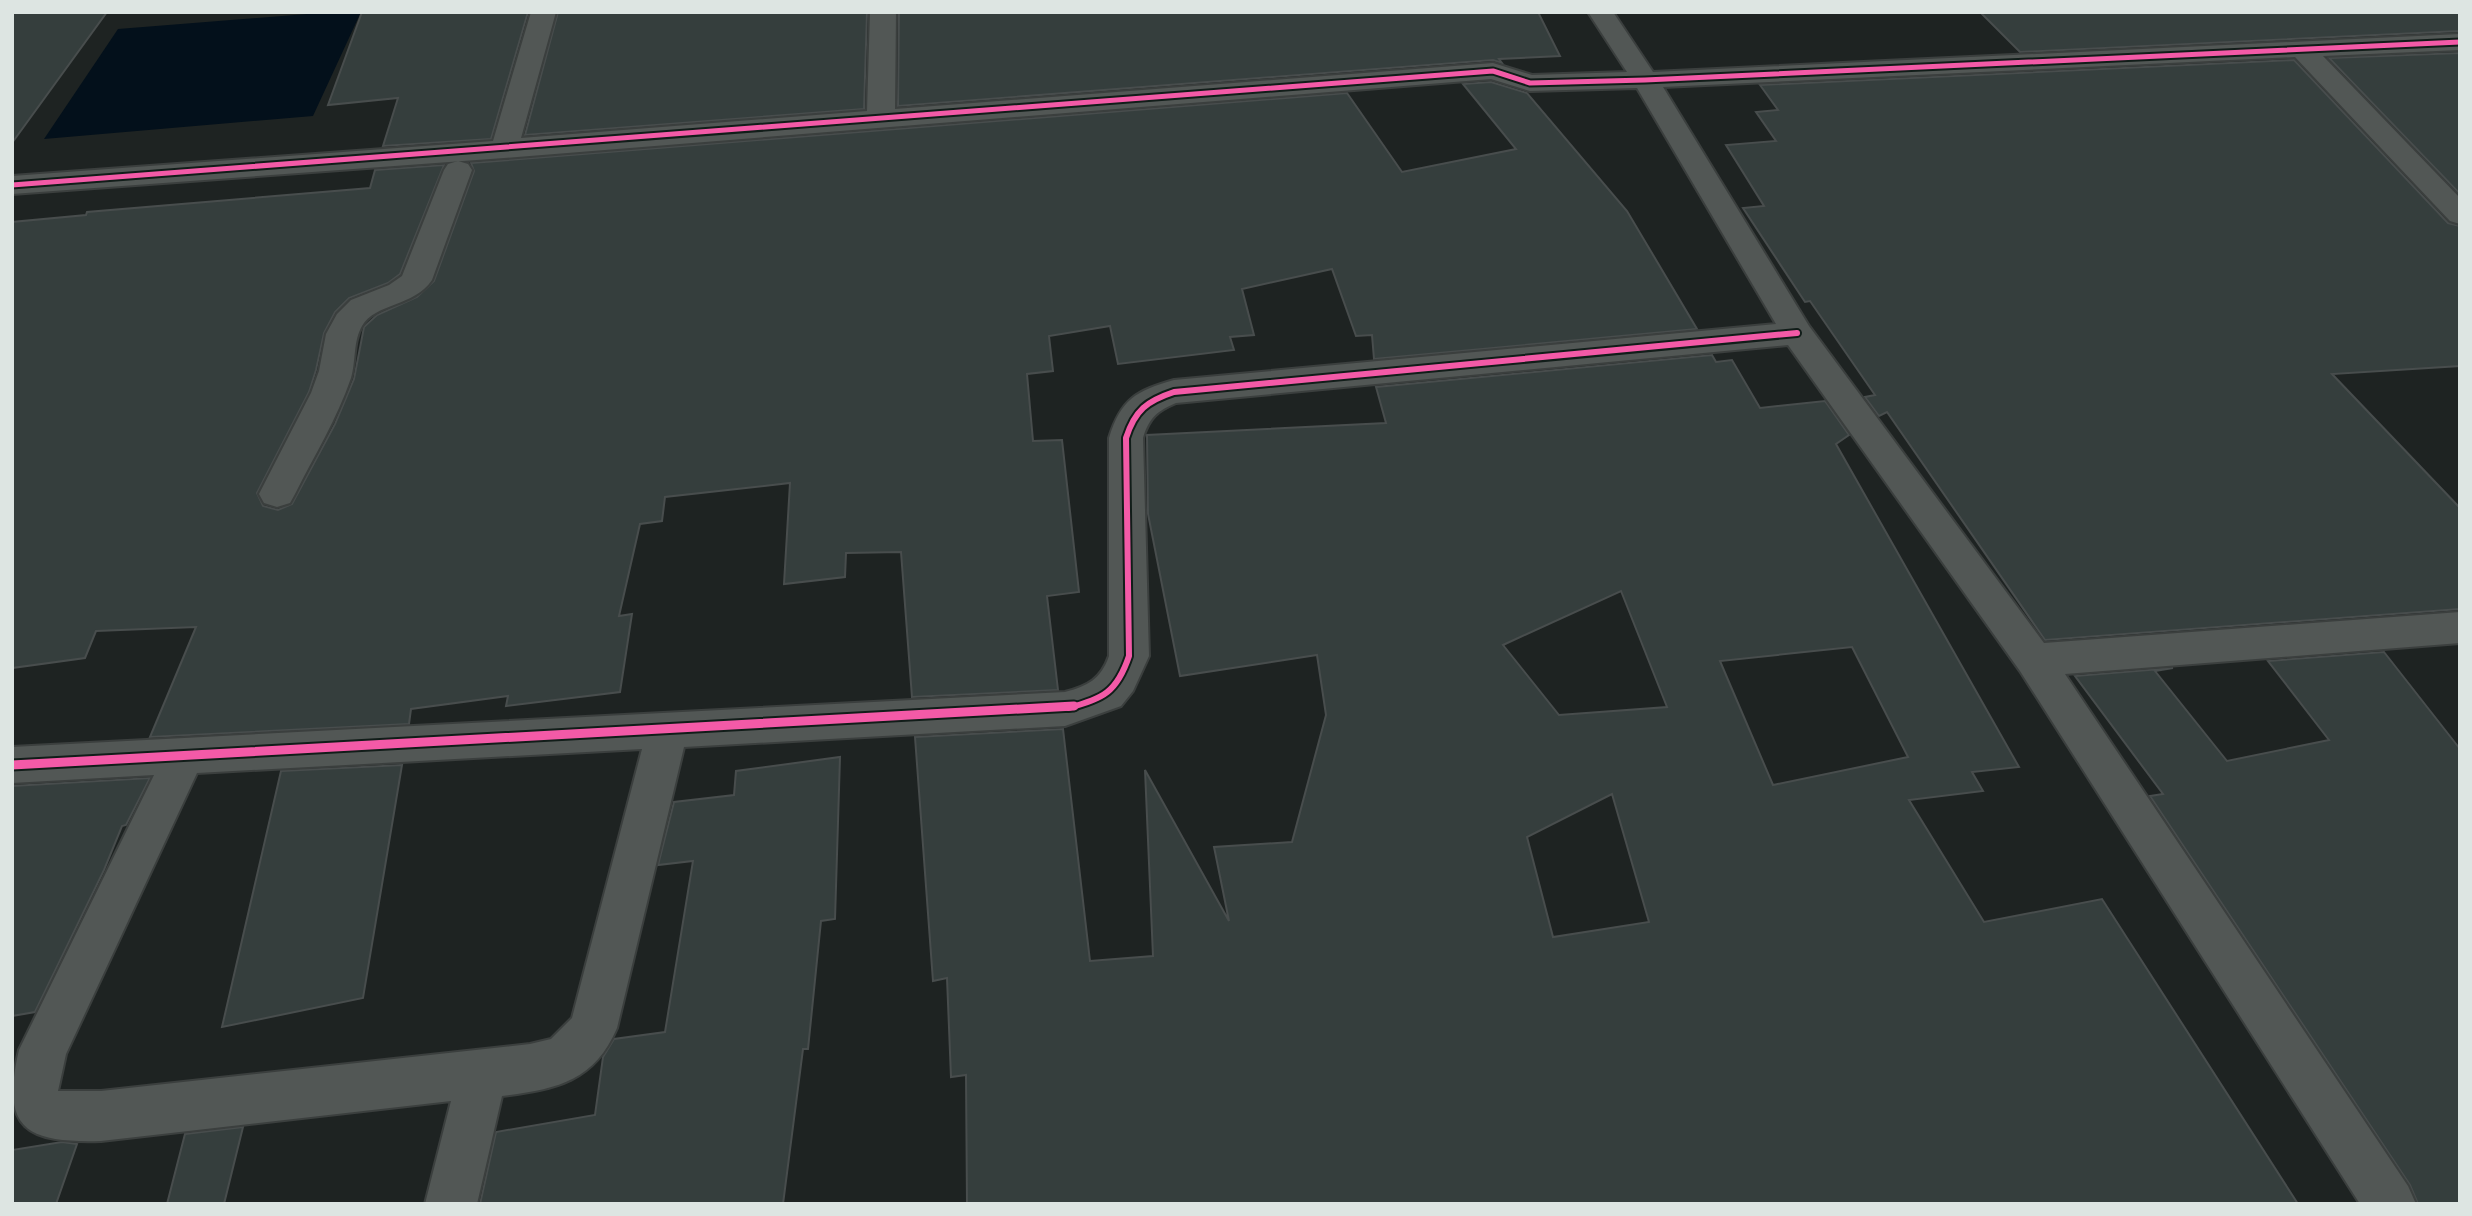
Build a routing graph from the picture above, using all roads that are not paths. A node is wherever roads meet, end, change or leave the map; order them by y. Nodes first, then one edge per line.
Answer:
1 (544, 12) edge
2 (883, 12) edge
3 (1600, 12) edge
4 (2460, 42) edge
5 (2302, 50) junction
6 (1645, 80) junction
7 (1530, 83) junction
8 (881, 117) junction
9 (504, 150) junction
10 (458, 170) junction
11 (12, 185) edge
12 (12, 202) edge
13 (2460, 215) edge
14 (1797, 333) junction
15 (277, 494) dead end
16 (2460, 627) edge
17 (2034, 660) junction
18 (667, 731) junction
19 (185, 755) junction
20 (12, 765) edge
21 (483, 1073) junction
22 (451, 1204) edge
23 (2390, 1204) edge

1 - 9 street
2 - 8 street
3 - 6 street
4 - 5 street
5 - 6 street
5 - 13 street
6 - 7 street
6 - 14 street
7 - 8 street
7 - 10 street
8 - 9 street
9 - 11 street
10 - 12 street
10 - 15 street
14 - 17 street
14 - 18 street
16 - 17 street
17 - 23 street
18 - 19 street
18 - 21 street
19 - 20 street
19 - 21 street
21 - 22 street

